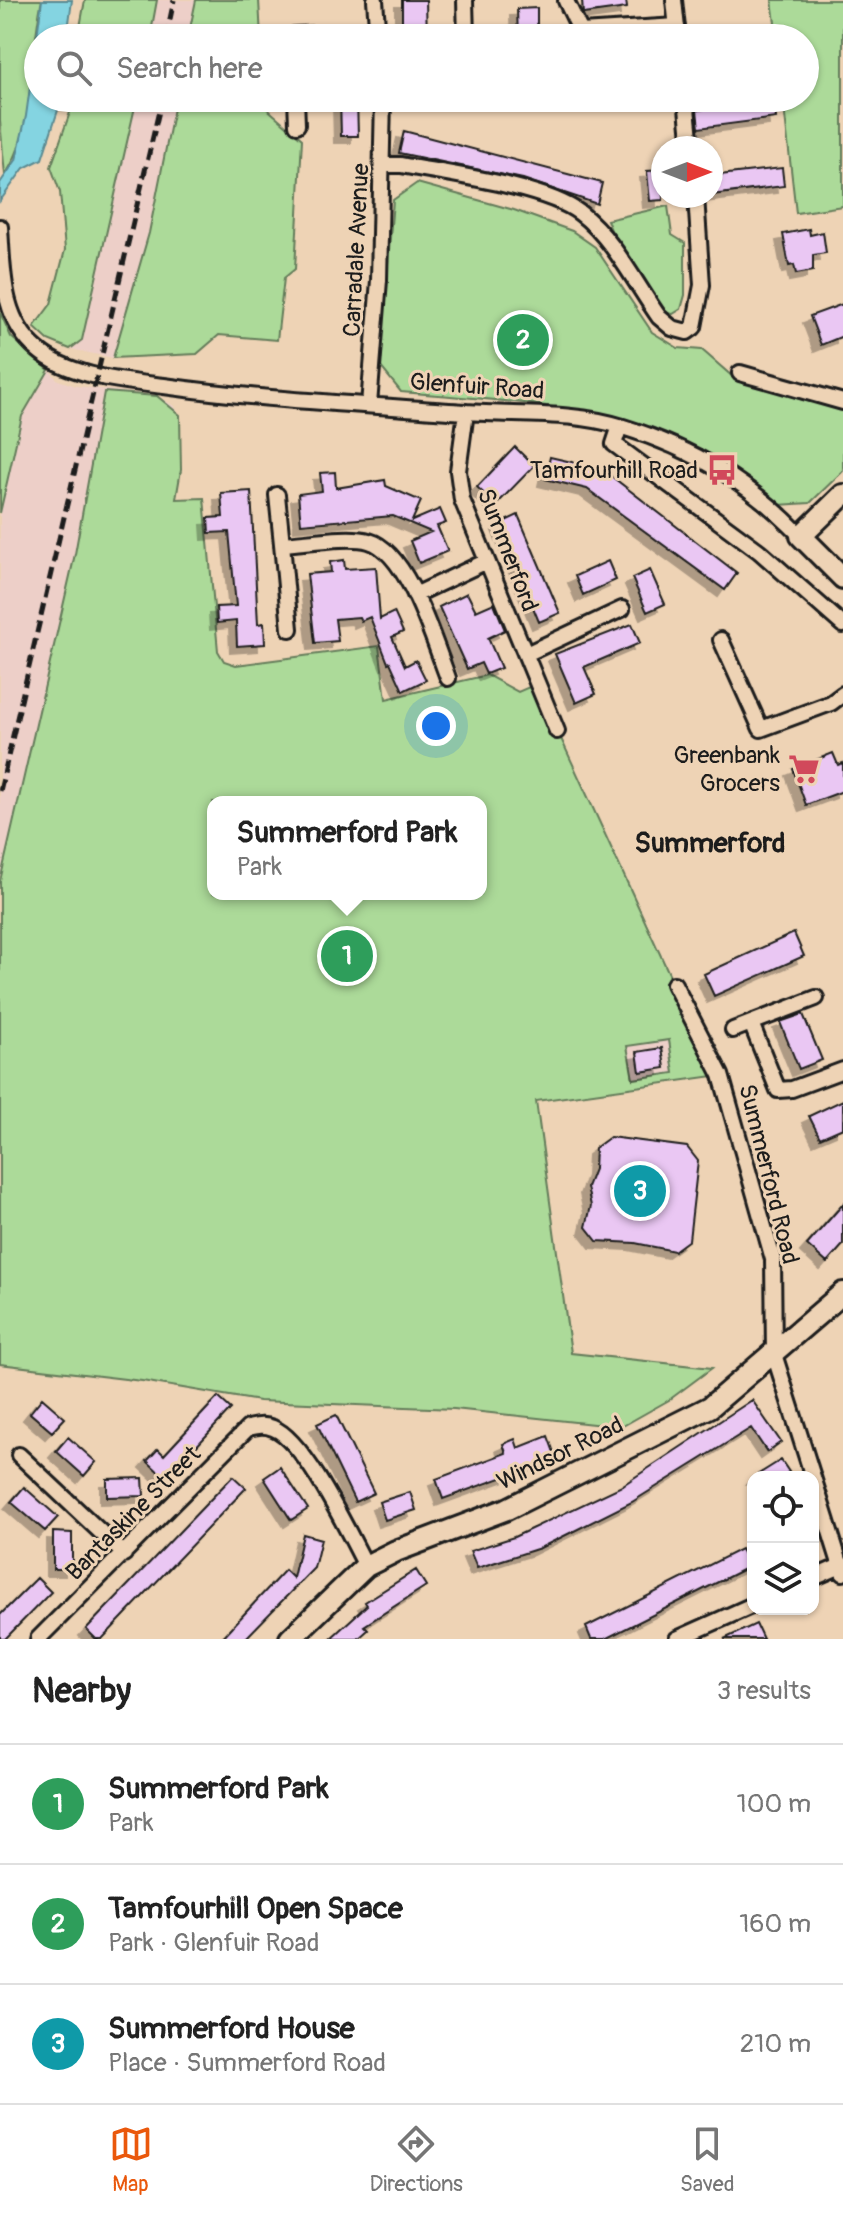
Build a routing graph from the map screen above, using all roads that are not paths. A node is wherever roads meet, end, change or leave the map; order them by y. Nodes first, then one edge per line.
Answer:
1 (375, 0) edge
2 (465, 0) edge
3 (674, 0) edge
4 (566, 1) edge
5 (377, 24) edge
6 (466, 24) edge
7 (577, 24) edge
8 (677, 24) edge
9 (297, 112) edge
10 (383, 112) edge
11 (687, 112) edge
12 (297, 125) dead end
13 (690, 136) edge
14 (383, 165) junction
15 (697, 208) edge
16 (0, 227) edge
17 (740, 373) dead end
18 (843, 402) edge
19 (369, 405) junction
20 (466, 412) junction
21 (620, 426) junction
22 (277, 495) dead end
23 (843, 495) edge
24 (801, 536) junction
25 (282, 544) junction
26 (487, 561) junction
27 (843, 578) edge
28 (415, 595) junction
29 (622, 609) dead end
30 (843, 625) edge
31 (290, 629) dead end
32 (721, 640) dead end
33 (526, 654) junction
34 (448, 678) dead end
35 (843, 694) edge
36 (557, 731) dead end
37 (674, 984) dead end
38 (816, 998) dead end
39 (751, 1023) junction
40 (733, 1030) dead end
41 (843, 1070) edge
42 (843, 1293) edge
43 (774, 1354) junction
44 (19, 1455) dead end
45 (811, 1471) edge
46 (819, 1496) edge
47 (124, 1554) junction
48 (366, 1566) junction
49 (842, 1568) edge
50 (819, 1576) edge
51 (747, 1608) edge
52 (38, 1639) edge
53 (290, 1639) edge
54 (677, 1639) edge

1 - 5 street
2 - 6 street
3 - 8 street
4 - 7 street
9 - 12 street
10 - 14 street, Carradale Avenue
11 - 13 street
14 - 15 street
14 - 19 street, Carradale Avenue
16 - 19 street, Glenfuir Road
17 - 18 street
19 - 20 street, Glenfuir Road
20 - 21 street, Glenfuir Road
20 - 26 street, Summerford
21 - 24 street, Glenfuir Road
21 - 30 street
22 - 25 street
23 - 24 street
24 - 27 street, Glenfuir Road
25 - 28 street
25 - 31 street
26 - 28 street
26 - 33 street, Summerford
28 - 34 street
29 - 33 street
32 - 35 street
33 - 36 street, Summerford
37 - 43 street, Summerford Road
38 - 39 street
39 - 40 street
39 - 41 street
42 - 43 street, Windsor Road
43 - 45 street, Summerford Road
43 - 48 street, Windsor Road
44 - 47 street
46 - 49 street, Summerford Road
47 - 48 street, Bantaskine Street
47 - 52 street, Bantaskine Street
48 - 53 street, Windsor Road
49 - 50 street
51 - 54 street

